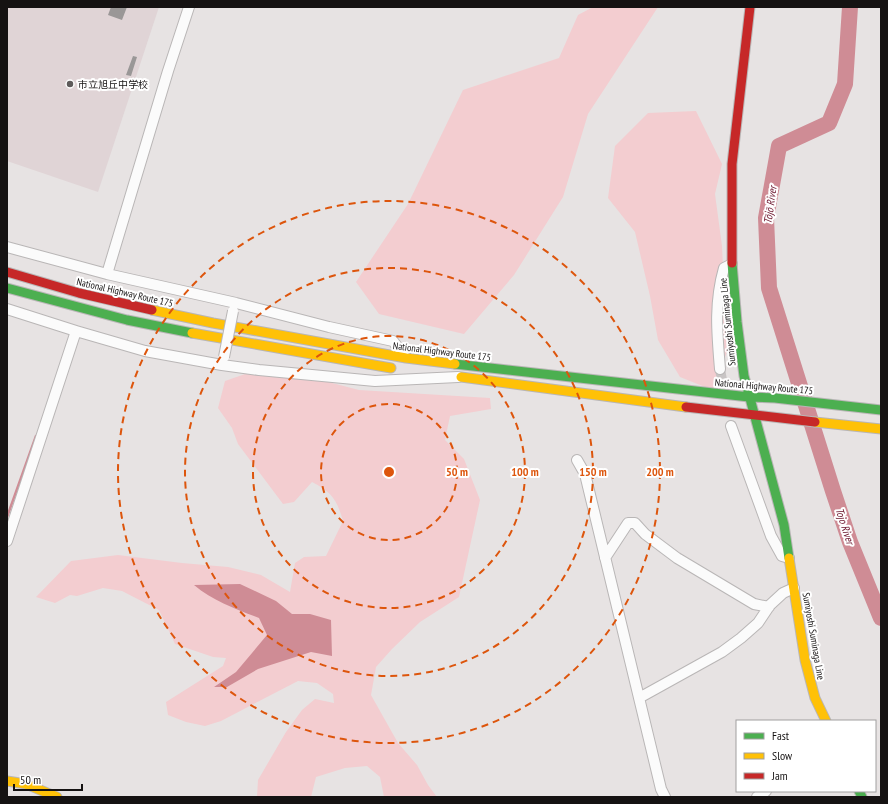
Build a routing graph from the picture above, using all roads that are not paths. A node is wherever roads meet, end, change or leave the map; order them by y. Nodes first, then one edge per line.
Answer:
1 (190, 7) edge
2 (750, 7) edge
3 (7, 247) edge
4 (732, 264) junction
5 (7, 272) edge
6 (107, 274) junction
7 (7, 288) edge
8 (235, 307) junction
9 (7, 309) edge
10 (76, 331) junction
11 (406, 358) junction
12 (223, 361) junction
13 (720, 369) tunnel mouth
14 (458, 377) junction
15 (749, 397) junction
16 (881, 410) edge
17 (754, 416) junction
18 (731, 426) dead end
19 (881, 429) edge
20 (577, 460) dead end
21 (7, 541) edge
22 (605, 558) junction
23 (789, 558) junction
24 (794, 588) junction
25 (769, 607) junction
26 (639, 698) junction
27 (826, 720) edge
28 (7, 781) edge
29 (57, 797) edge
30 (665, 797) edge

1 - 6 street
2 - 4 main road, Sumiyoshi Suminaga Line
3 - 6 street
4 - 13 street
4 - 15 main road, Sumiyoshi Suminaga Line
5 - 11 main road, National Highway Route 175
6 - 8 street
7 - 14 main road
8 - 11 street
8 - 12 street, bridge
9 - 10 street
10 - 12 street
10 - 21 street
11 - 15 main road, National Highway Route 175
12 - 14 street
14 - 17 main road
15 - 16 main road, National Highway Route 175
15 - 17 main road, Sumiyoshi Suminaga Line
17 - 19 main road
17 - 23 main road, Sumiyoshi Suminaga Line
18 - 23 street
20 - 22 street
22 - 25 street
22 - 26 street
23 - 24 main road, Sumiyoshi Suminaga Line
24 - 25 street
24 - 27 main road, Sumiyoshi Suminaga Line
25 - 26 street
26 - 30 street
28 - 29 main road

